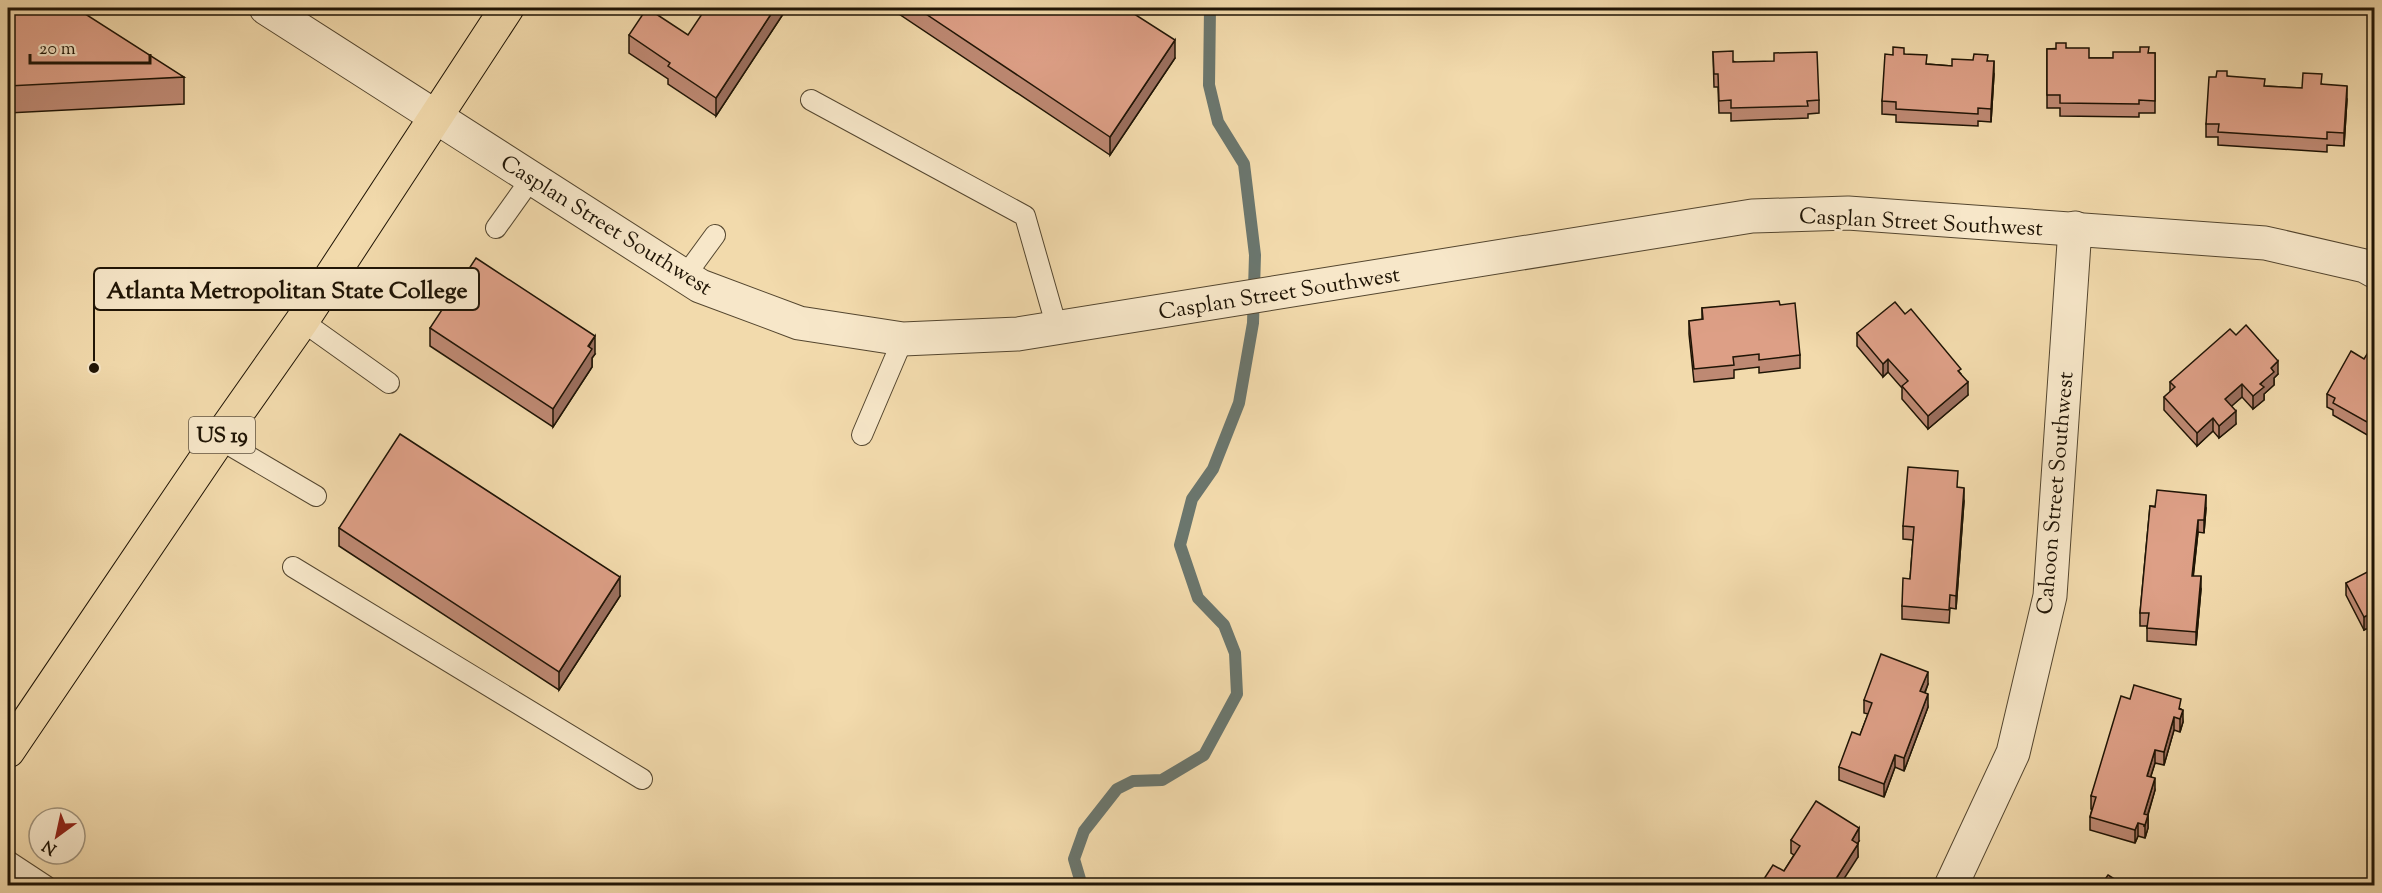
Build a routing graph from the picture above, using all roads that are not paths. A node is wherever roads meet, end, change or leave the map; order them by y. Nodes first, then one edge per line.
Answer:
1 (266, 8) edge
2 (507, 8) edge
3 (811, 100) dead end
4 (434, 117) junction
5 (531, 179) junction
6 (496, 228) dead end
7 (2075, 228) junction
8 (715, 235) dead end
9 (2374, 271) edge
10 (685, 276) junction
11 (302, 321) junction
12 (1057, 328) junction
13 (903, 339) junction
14 (389, 383) dead end
15 (862, 435) dead end
16 (219, 439) junction
17 (316, 496) dead end
18 (293, 567) dead end
19 (8, 751) edge
20 (642, 779) dead end
21 (8, 861) edge
22 (46, 885) edge
23 (1951, 885) edge

1 - 4 street, Casplan Street Southwest
2 - 4 main road, US 19
3 - 12 lane
4 - 5 street, Casplan Street Southwest
4 - 11 main road, US 19
5 - 6 lane
5 - 10 street, Casplan Street Southwest
7 - 9 street, Casplan Street Southwest
7 - 12 street, Casplan Street Southwest
7 - 23 street, Cahoon Street Southwest
8 - 10 lane
10 - 13 street, Casplan Street Southwest
11 - 14 lane
11 - 16 main road, US 19
12 - 13 street, Casplan Street Southwest
13 - 15 lane
16 - 17 lane
16 - 19 main road, US 19
18 - 20 lane
21 - 22 lane

